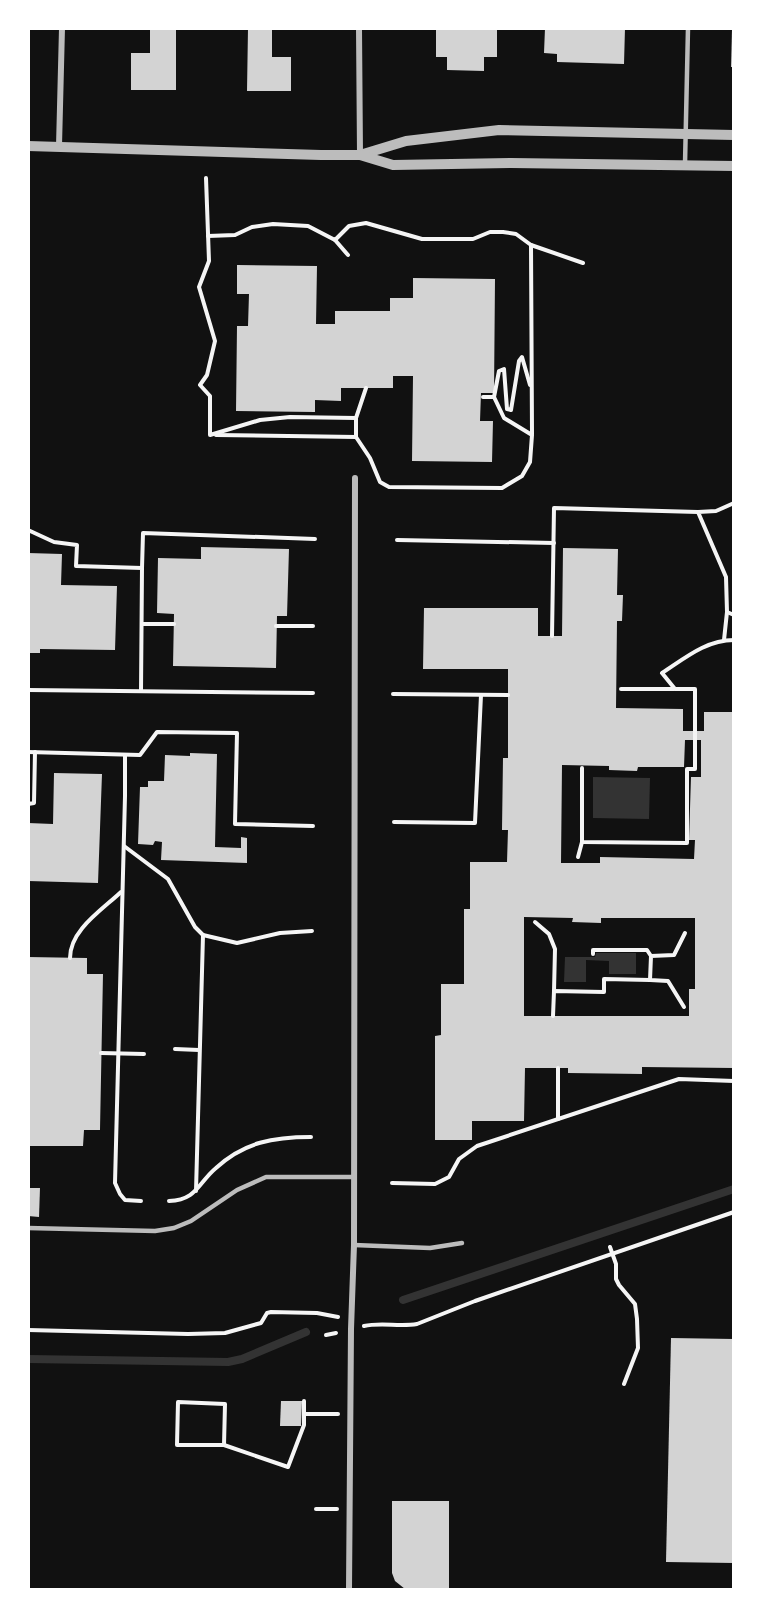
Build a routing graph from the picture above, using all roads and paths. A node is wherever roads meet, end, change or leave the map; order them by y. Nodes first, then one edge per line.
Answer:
1 (62, 28) edge
2 (359, 28) edge
3 (688, 28) edge
4 (686, 135) junction
5 (734, 135) edge
6 (28, 146) edge
7 (59, 146) junction
8 (360, 155) junction
9 (685, 164) junction
10 (734, 166) edge
11 (206, 178) dead end
12 (208, 236) junction
13 (336, 240) junction
14 (531, 244) junction
15 (348, 255) dead end
16 (584, 263) dead end
17 (366, 388) dead end
18 (531, 391) junction
19 (483, 397) dead end
20 (494, 398) junction
21 (357, 418) junction
22 (210, 435) junction
23 (532, 435) junction
24 (356, 438) junction
25 (355, 478) dead end
26 (734, 503) edge
27 (698, 512) junction
28 (28, 530) edge
29 (315, 539) dead end
30 (396, 540) dead end
31 (554, 543) junction
32 (142, 568) junction
33 (727, 612) junction
34 (734, 615) edge
35 (141, 624) junction
36 (174, 624) dead end
37 (276, 626) dead end
38 (313, 626) dead end
39 (552, 636) dead end
40 (724, 640) junction
41 (734, 640) edge
42 (621, 689) dead end
43 (675, 689) junction
44 (28, 690) edge
45 (141, 691) junction
46 (313, 693) dead end
47 (393, 694) dead end
48 (481, 695) junction
49 (508, 695) dead end
50 (28, 752) edge
51 (35, 752) junction
52 (125, 755) junction
53 (582, 768) dead end
54 (28, 804) edge
55 (394, 822) dead end
56 (313, 826) dead end
57 (582, 842) junction
58 (124, 846) junction
59 (578, 857) dead end
60 (122, 891) junction
61 (535, 922) dead end
62 (312, 931) dead end
63 (685, 933) dead end
64 (203, 934) junction
65 (593, 954) dead end
66 (651, 956) junction
67 (70, 958) dead end
68 (650, 980) junction
69 (554, 991) junction
70 (684, 1007) dead end
71 (553, 1016) dead end
72 (175, 1049) dead end
73 (199, 1050) junction
74 (101, 1053) dead end
75 (118, 1054) junction
76 (144, 1054) dead end
77 (558, 1068) dead end
78 (734, 1081) edge
79 (558, 1119) junction
80 (311, 1137) dead end
81 (353, 1177) junction
82 (392, 1183) dead end
83 (195, 1191) junction
84 (141, 1201) dead end
85 (170, 1202) dead end
86 (734, 1212) edge
87 (28, 1228) edge
88 (462, 1243) dead end
89 (354, 1245) junction
90 (610, 1247) dead end
91 (612, 1254) junction
92 (310, 1312) dead end
93 (374, 1324) dead end
94 (28, 1330) edge
95 (624, 1384) dead end
96 (304, 1401) dead end
97 (304, 1414) junction
98 (350, 1414) junction
99 (224, 1445) junction
100 (349, 1590) edge

1 - 7 street
2 - 8 street
3 - 4 lane
4 - 5 street
4 - 8 street
4 - 9 lane
6 - 7 street
7 - 8 street
8 - 9 street
9 - 10 street
11 - 12 path
12 - 13 path
12 - 22 path
13 - 14 path
13 - 15 path
14 - 16 path
14 - 18 path
17 - 21 path
18 - 20 path
18 - 23 path
19 - 20 path
20 - 23 path
21 - 22 path
21 - 24 path
22 - 24 path
23 - 24 path
25 - 81 street
26 - 27 path
27 - 31 path
27 - 33 path
28 - 32 path
29 - 32 path
30 - 31 path
31 - 39 path
32 - 35 path
33 - 34 path
33 - 40 path
35 - 36 path
35 - 45 path
37 - 38 path
40 - 41 path
40 - 43 path
42 - 43 path
43 - 57 path
44 - 45 path
45 - 46 path
47 - 48 path
48 - 49 path
48 - 55 path
50 - 51 path
51 - 52 path
51 - 54 path
52 - 56 path
52 - 58 path
53 - 57 path
57 - 59 path
58 - 60 path
58 - 64 path
60 - 67 path
60 - 75 path
61 - 69 path
62 - 64 path
63 - 66 path
64 - 73 path
65 - 66 path
66 - 68 path
68 - 69 path
68 - 70 path
69 - 71 path
72 - 73 path
73 - 83 path
74 - 75 path
75 - 76 path
75 - 84 path
77 - 79 path
78 - 79 path
79 - 82 path
80 - 83 path
81 - 87 lane
81 - 89 street
83 - 85 path
86 - 91 path
88 - 89 lane
89 - 98 street
90 - 91 path
91 - 93 path
91 - 95 path
92 - 94 path
96 - 97 path
97 - 98 path
97 - 99 path
98 - 100 street
99 - 99 path

